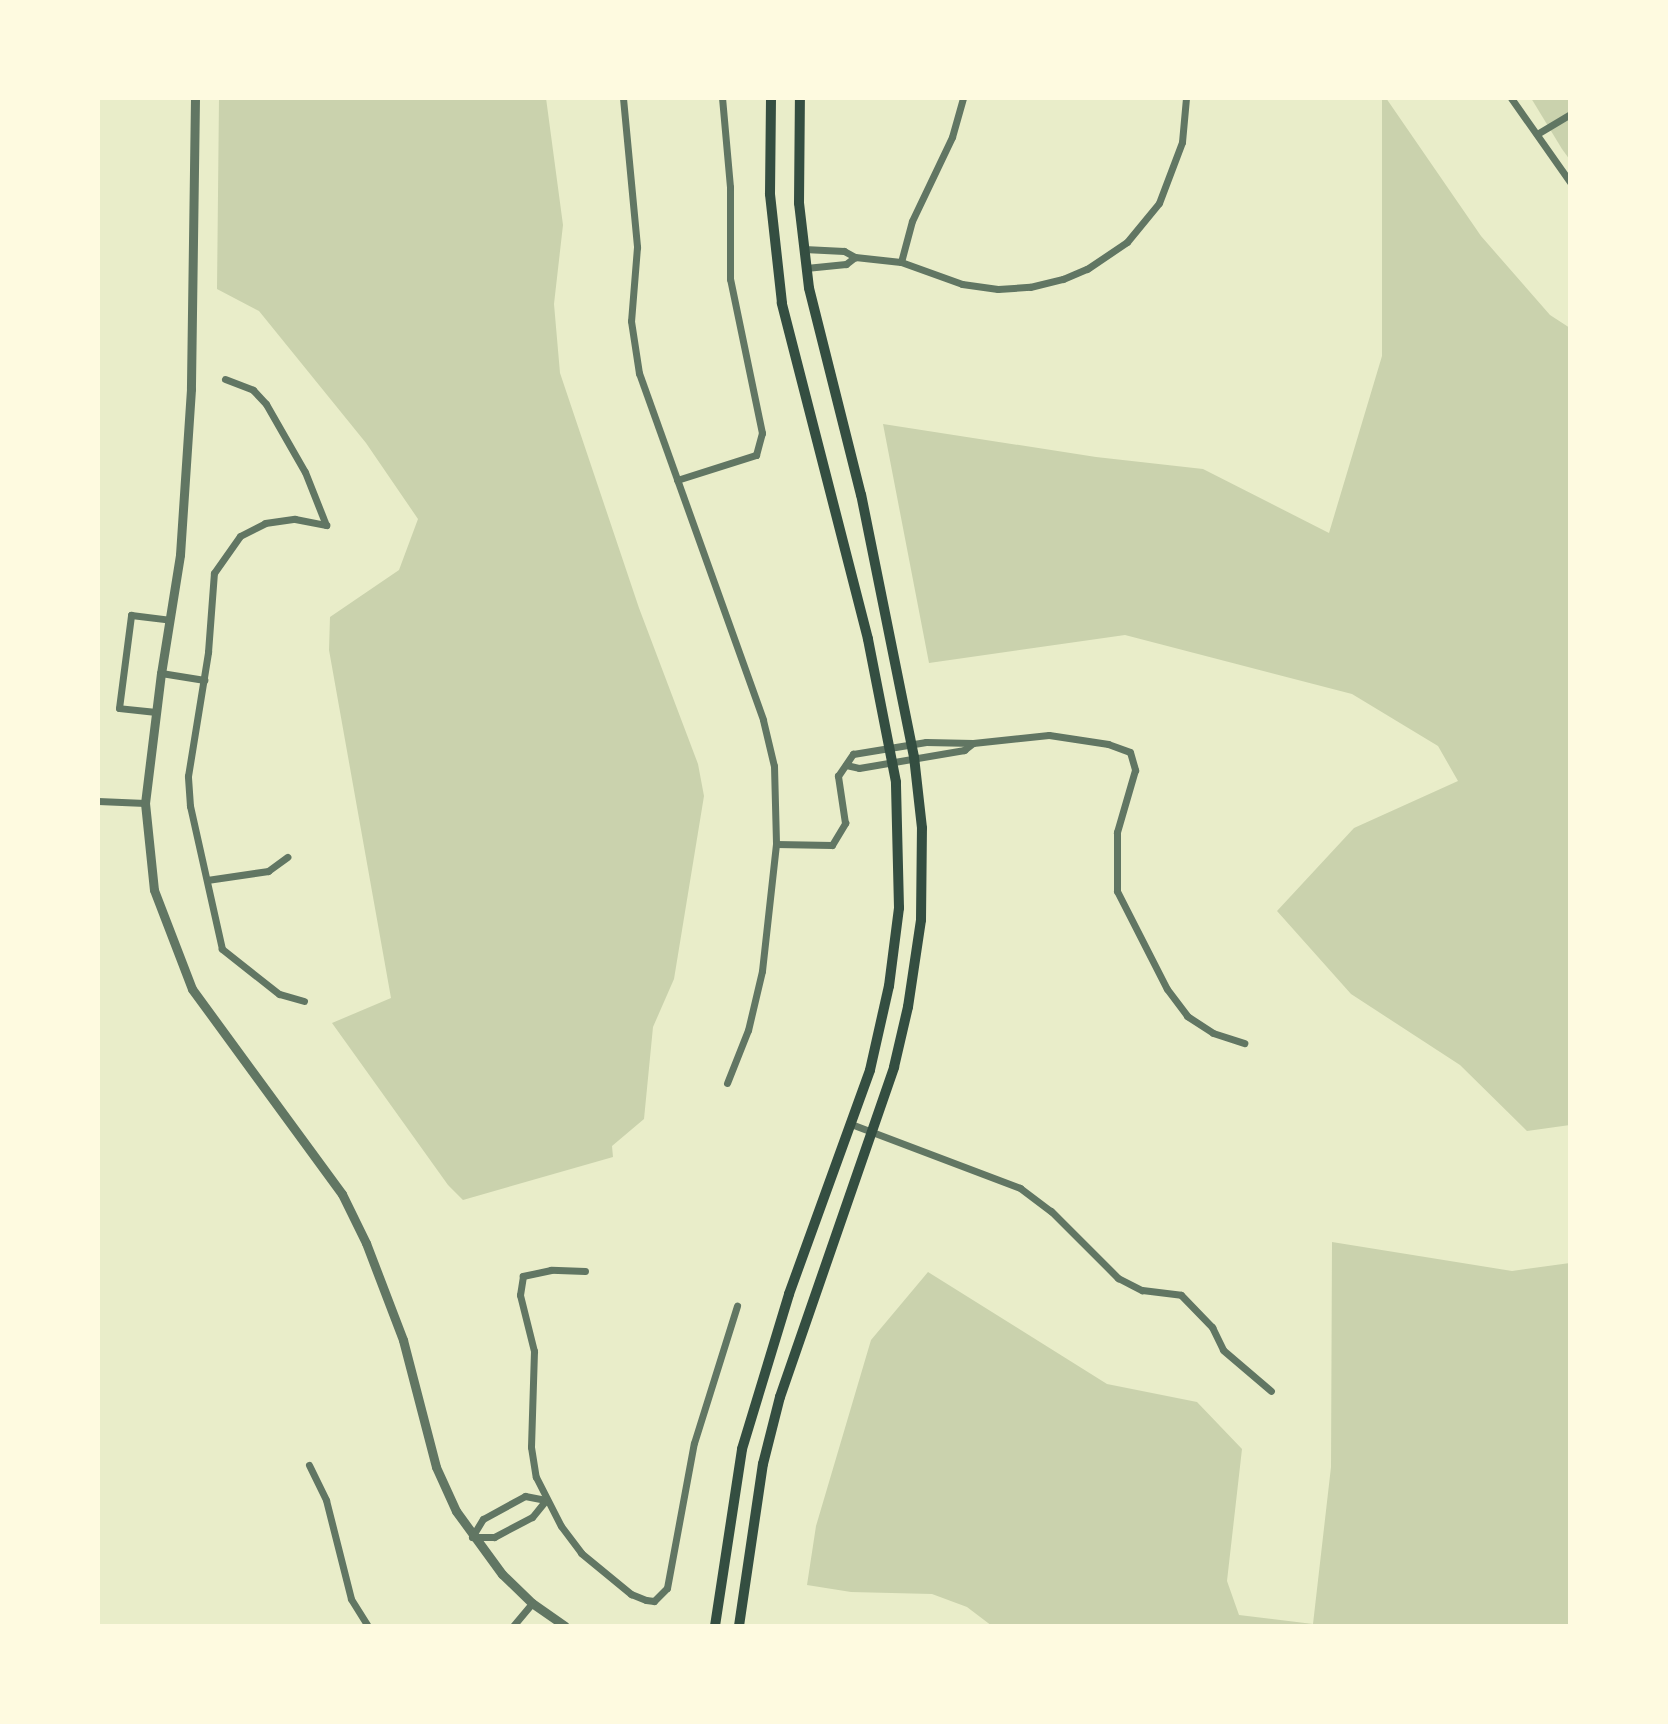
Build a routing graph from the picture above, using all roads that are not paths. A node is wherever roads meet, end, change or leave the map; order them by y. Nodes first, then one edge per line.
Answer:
1 (195, 98) edge
2 (623, 98) edge
3 (722, 98) edge
4 (771, 98) edge
5 (800, 98) edge
6 (963, 98) edge
7 (1186, 98) edge
8 (1511, 98) edge
9 (1570, 114) edge
10 (1537, 134) junction
11 (1570, 182) edge
12 (804, 249) junction
13 (855, 257) junction
14 (901, 262) junction
15 (806, 268) junction
16 (225, 379) dead end
17 (677, 480) junction
18 (169, 620) junction
19 (161, 673) junction
20 (204, 680) junction
21 (156, 712) junction
22 (973, 743) junction
23 (910, 744) junction
24 (889, 747) junction
25 (914, 757) junction
26 (892, 761) junction
27 (846, 765) junction
28 (98, 801) edge
29 (145, 803) junction
30 (776, 844) junction
31 (287, 857) dead end
32 (207, 880) junction
33 (304, 1001) dead end
34 (1244, 1043) dead end
35 (727, 1083) dead end
36 (851, 1124) junction
37 (874, 1133) junction
38 (585, 1271) dead end
39 (737, 1306) dead end
40 (1271, 1391) dead end
41 (309, 1465) dead end
42 (546, 1500) junction
43 (472, 1537) junction
44 (532, 1603) junction
45 (368, 1626) edge
46 (513, 1626) edge
47 (565, 1626) edge
48 (715, 1626) edge
49 (739, 1626) edge

1 - 18 street
2 - 17 street
3 - 17 street
4 - 24 main road
5 - 12 main road
6 - 14 street
7 - 14 street
8 - 10 street
9 - 10 street
10 - 11 street
12 - 13 street
12 - 15 main road
13 - 14 street
13 - 15 street
15 - 23 main road
16 - 20 street
17 - 30 street
18 - 19 street
18 - 21 street
19 - 20 street
19 - 21 street
20 - 32 street
21 - 29 street
22 - 23 street
22 - 25 street
22 - 34 street
23 - 24 street
23 - 25 main road
24 - 26 main road
24 - 27 street
25 - 26 street
25 - 37 main road
26 - 27 street
26 - 36 main road
27 - 30 street
28 - 29 street
29 - 43 street
30 - 35 street
31 - 32 street
32 - 33 street
36 - 37 street
36 - 48 main road
37 - 40 street
37 - 49 main road
38 - 42 street
39 - 42 street
41 - 45 street
42 - 43 street
42 - 43 street
43 - 44 street
44 - 46 street
44 - 47 street

